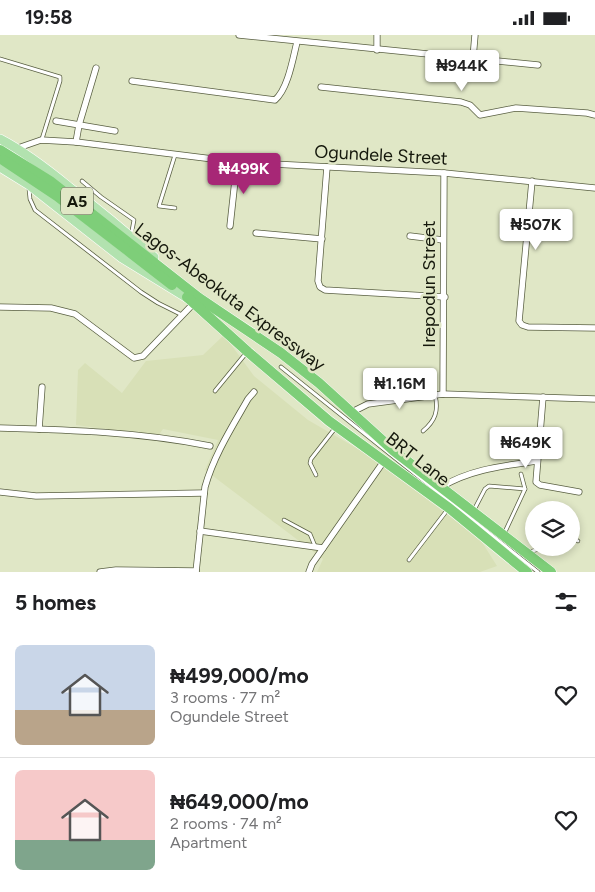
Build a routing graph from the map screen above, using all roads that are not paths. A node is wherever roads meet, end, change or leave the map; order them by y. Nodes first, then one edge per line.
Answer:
1 (239, 35) edge
2 (377, 35) edge
3 (475, 35) edge
4 (296, 42) junction
5 (377, 50) junction
6 (473, 58) junction
7 (0, 59) edge
8 (538, 65) dead end
9 (96, 68) dead end
10 (132, 81) dead end
11 (321, 87) dead end
12 (595, 115) edge
13 (56, 121) dead end
14 (79, 125) junction
15 (116, 131) dead end
16 (0, 139) edge
17 (42, 140) junction
18 (76, 141) junction
19 (18, 148) junction
20 (0, 150) edge
21 (175, 154) junction
22 (0, 158) edge
23 (237, 162) junction
24 (0, 167) edge
25 (327, 167) junction
26 (444, 173) junction
27 (82, 181) dead end
28 (532, 181) junction
29 (29, 185) junction
30 (595, 188) edge
31 (101, 197) junction
32 (95, 207) junction
33 (175, 209) dead end
34 (230, 226) dead end
35 (256, 233) dead end
36 (410, 236) dead end
37 (131, 237) junction
38 (322, 239) junction
39 (443, 240) junction
40 (445, 297) junction
41 (197, 300) junction
42 (0, 307) edge
43 (182, 315) junction
44 (595, 328) edge
45 (248, 352) junction
46 (280, 367) dead end
47 (42, 387) dead end
48 (215, 391) dead end
49 (254, 392) dead end
50 (443, 394) junction
51 (435, 395) junction
52 (543, 397) junction
53 (595, 399) edge
54 (352, 412) junction
55 (336, 427) junction
56 (0, 428) edge
57 (39, 429) junction
58 (423, 431) dead end
59 (210, 446) dead end
60 (384, 461) junction
61 (537, 461) junction
62 (521, 474) dead end
63 (316, 475) dead end
64 (441, 487) junction
65 (524, 489) junction
66 (0, 492) edge
67 (579, 492) dead end
68 (204, 493) junction
69 (449, 508) junction
70 (473, 511) junction
71 (284, 520) dead end
72 (200, 531) junction
73 (504, 535) junction
74 (315, 547) junction
75 (323, 548) junction
76 (525, 551) edge
77 (531, 556) edge
78 (409, 560) dead end
79 (116, 571) edge
80 (196, 571) edge
81 (100, 572) edge
82 (309, 572) edge
83 (526, 572) edge
84 (538, 572) edge
85 (551, 572) edge

1 - 4 street
2 - 5 street
3 - 6 street
4 - 5 street
4 - 10 street
5 - 6 street
6 - 8 street
7 - 17 lane
9 - 14 street
11 - 12 street
13 - 14 street
14 - 15 street
14 - 18 street
16 - 19 main road
17 - 18 street, Ogundele Street
17 - 19 street, Ogundele Street
18 - 21 street, Ogundele Street
19 - 32 main road
20 - 41 highway, Lagos-Abeokuta Expressway / A5
21 - 23 street, Ogundele Street
21 - 33 lane
22 - 41 highway, Lagos-Abeokuta Expressway / A5
23 - 25 street, Ogundele Street
23 - 34 street
24 - 29 main road
25 - 26 street, Ogundele Street
25 - 38 street
26 - 28 street, Ogundele Street
26 - 39 street, Irepodun Street
27 - 31 lane
28 - 30 street, Ogundele Street
28 - 44 street
29 - 41 main road
29 - 43 lane
31 - 32 lane
31 - 37 lane
32 - 37 main road
35 - 38 street
36 - 39 street
37 - 41 main road
38 - 40 street
39 - 40 street, Irepodun Street
40 - 50 street, Irepodun Street
41 - 43 street
41 - 45 highway, Lagos-Abeokuta Expressway / A5
41 - 54 highway, Lagos-Abeokuta Expressway / A5
42 - 43 street
45 - 48 lane
45 - 55 highway, Lagos-Abeokuta Expressway / A5
46 - 84 lane, BRT Lane
47 - 57 street
49 - 68 street
50 - 51 street
50 - 52 street
51 - 54 street
51 - 58 lane
52 - 53 street
52 - 61 street
54 - 64 highway, Lagos-Abeokuta Expressway / A5
55 - 60 highway, Lagos-Abeokuta Expressway / A5
55 - 63 lane
56 - 57 street
57 - 59 street
60 - 69 highway, Lagos-Abeokuta Expressway / A5
60 - 75 street
61 - 64 street
61 - 67 street
62 - 65 lane
64 - 70 highway, Lagos-Abeokuta Expressway / A5
65 - 70 lane
65 - 73 lane
66 - 68 street
68 - 72 street
69 - 78 lane
69 - 83 highway, Lagos-Abeokuta Expressway / A5
70 - 73 highway, Lagos-Abeokuta Expressway / A5
71 - 74 lane
72 - 74 street
72 - 80 street
73 - 76 highway, Lagos-Abeokuta Expressway / A5
74 - 75 street
75 - 82 street
77 - 85 highway, Lagos-Abeokuta Expressway / A5
79 - 80 street
79 - 81 street

